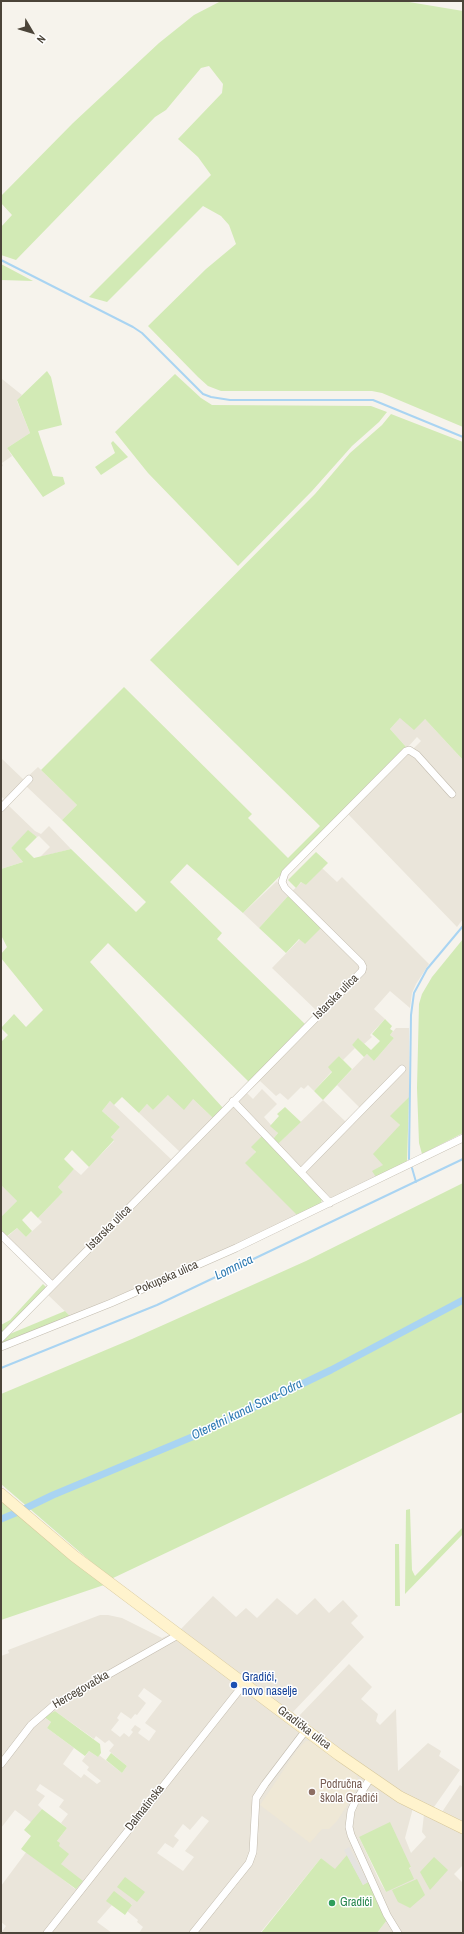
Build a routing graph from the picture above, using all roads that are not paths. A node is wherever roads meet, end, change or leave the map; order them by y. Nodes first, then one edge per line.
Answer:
1 (29, 780) dead end
2 (452, 794) dead end
3 (1, 808) edge
4 (402, 1069) dead end
5 (233, 1102) junction
6 (463, 1138) edge
7 (301, 1172) junction
8 (330, 1203) junction
9 (1, 1235) edge
10 (52, 1285) junction
11 (1, 1338) edge
12 (1, 1347) edge
13 (1, 1494) edge
14 (178, 1635) junction
15 (244, 1684) junction
16 (306, 1730) junction
17 (1, 1764) edge
18 (371, 1777) junction
19 (463, 1828) edge
20 (47, 1933) edge
21 (193, 1933) edge
22 (398, 1933) edge

1 - 3 street
2 - 5 street, Istarska ulica
4 - 7 street
5 - 7 street
5 - 10 street, Istarska ulica
6 - 8 street, Pokupska ulica
7 - 8 street
8 - 12 street, Pokupska ulica
9 - 10 street
10 - 11 street, Istarska ulica
13 - 14 street, Gradička ulica
14 - 15 street, Gradička ulica
14 - 17 street, Hercegovačka
15 - 16 street, Gradička ulica
15 - 20 street, Dalmatinska
16 - 18 street, Gradička ulica
16 - 21 street
18 - 19 street, Gradička ulica
18 - 22 street

